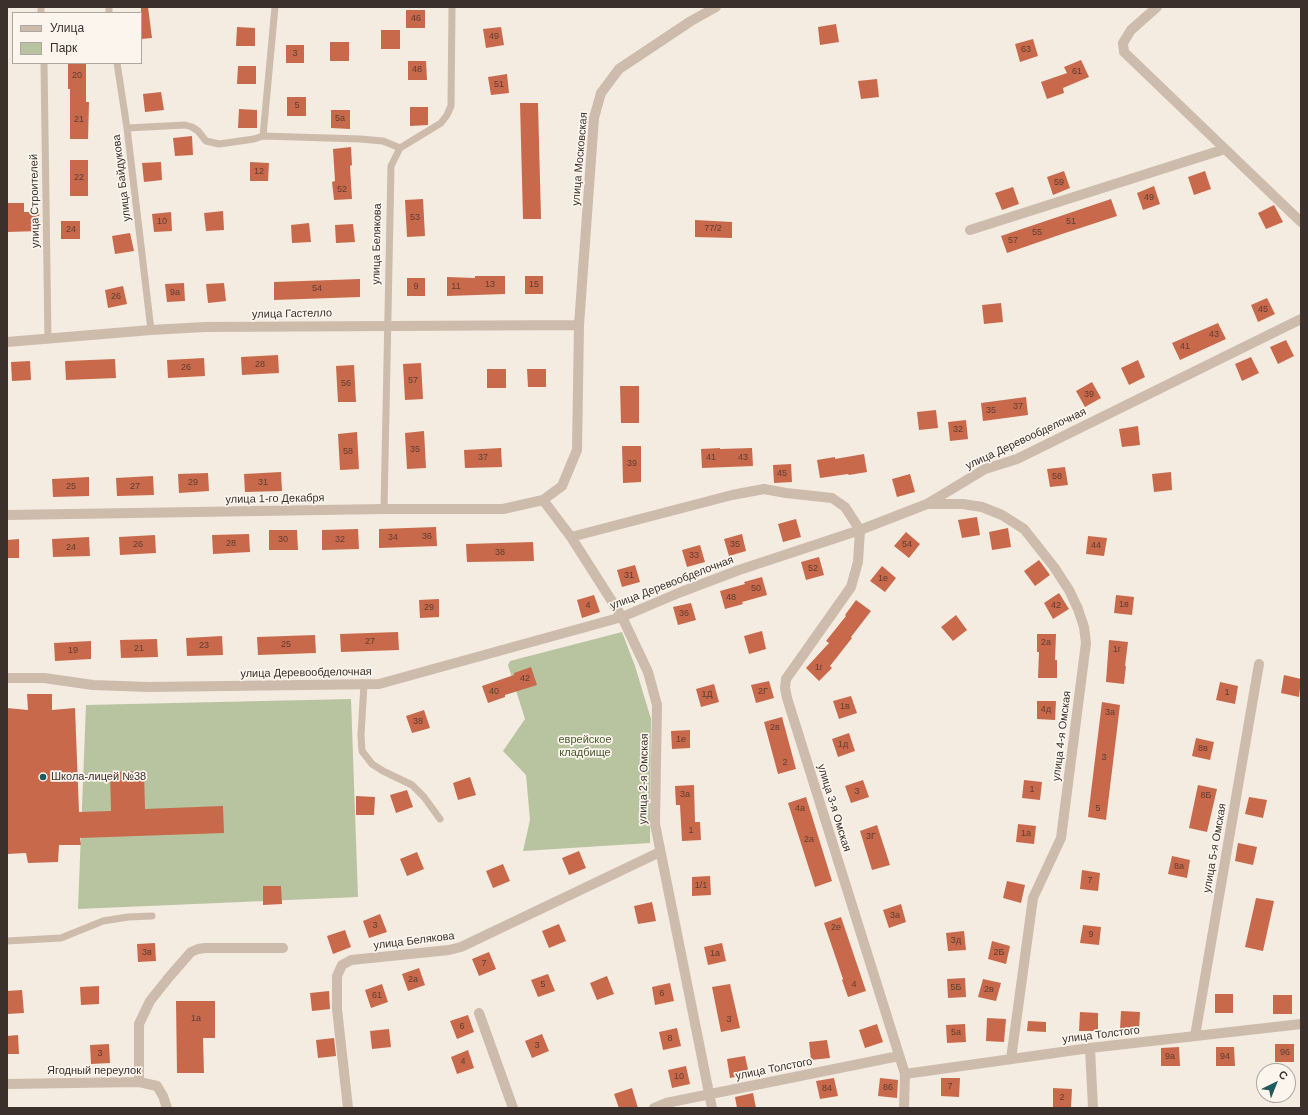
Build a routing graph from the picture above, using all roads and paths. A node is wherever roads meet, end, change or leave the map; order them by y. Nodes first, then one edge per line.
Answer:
1 (275, 7) edge
2 (452, 7) edge
3 (716, 7) edge
4 (1157, 7) edge
5 (44, 64) edge
6 (117, 64) edge
7 (127, 128) junction
8 (263, 136) junction
9 (400, 148) junction
10 (1225, 149) junction
11 (1301, 222) edge
12 (970, 230) dead end
13 (1301, 319) edge
14 (579, 325) junction
15 (387, 326) junction
16 (151, 330) junction
17 (48, 340) junction
18 (7, 342) edge
19 (543, 500) junction
20 (926, 504) junction
21 (384, 509) junction
22 (7, 515) edge
23 (860, 530) junction
24 (571, 537) junction
25 (622, 617) junction
26 (1259, 664) dead end
27 (7, 678) edge
28 (364, 684) junction
29 (440, 819) dead end
30 (660, 852) junction
31 (152, 916) dead end
32 (7, 941) edge
33 (283, 948) dead end
34 (479, 1013) dead end
35 (1301, 1024) edge
36 (1195, 1036) junction
37 (1090, 1048) junction
38 (899, 1056) junction
39 (1011, 1059) junction
40 (904, 1074) junction
41 (139, 1082) junction
42 (7, 1084) edge
43 (709, 1094) junction
44 (166, 1108) edge
45 (348, 1108) edge
46 (513, 1108) edge
47 (654, 1108) edge
48 (712, 1108) edge
49 (904, 1108) edge
50 (1093, 1108) edge

1 - 8 lane
2 - 9 lane
3 - 14 street, улица Московская
4 - 10 street
5 - 17 lane, улица Строителей
6 - 7 lane
7 - 8 lane, улица Байдукова
7 - 16 lane, улица Байдукова
8 - 9 lane, улица Байдукова
9 - 15 lane, улица Белякова
10 - 11 street
10 - 12 street
13 - 20 street, улица Деревообделочная
14 - 15 street, улица Гастелло
14 - 19 street, улица Московская
15 - 16 street, улица Гастелло
15 - 21 lane, улица Белякова
16 - 17 street, улица Гастелло
17 - 18 street, улица Гастелло
19 - 21 street, улица 1-го Декабря
19 - 24 street, улица 2-я Омская
20 - 23 street, улица Деревообделочная
20 - 39 street, улица 4-я Омская
21 - 22 street, улица 1-го Декабря
23 - 24 street
23 - 25 street, улица Деревообделочная
23 - 38 street, улица 3-я Омская
24 - 25 street, улица 2-я Омская
25 - 28 street, улица Деревообделочная
25 - 30 street, улица 2-я Омская
26 - 36 street, улица 5-я Омская
27 - 28 street, улица Деревообделочная
28 - 29 lane
30 - 43 street, улица 2-я Омская
30 - 45 street, улица Белякова
31 - 32 lane
33 - 41 street
34 - 46 street
35 - 36 street, улица Толстого
36 - 37 street, улица Толстого
37 - 39 street, улица Толстого
37 - 50 street
38 - 40 street, улица 3-я Омская
38 - 43 street, улица Толстого
39 - 40 street, улица Толстого
40 - 49 street, улица 3-я Омская
41 - 42 street, Ягодный переулок
41 - 44 street, Ягодный переулок
43 - 47 street, улица Толстого
43 - 48 street, улица 2-я Омская

